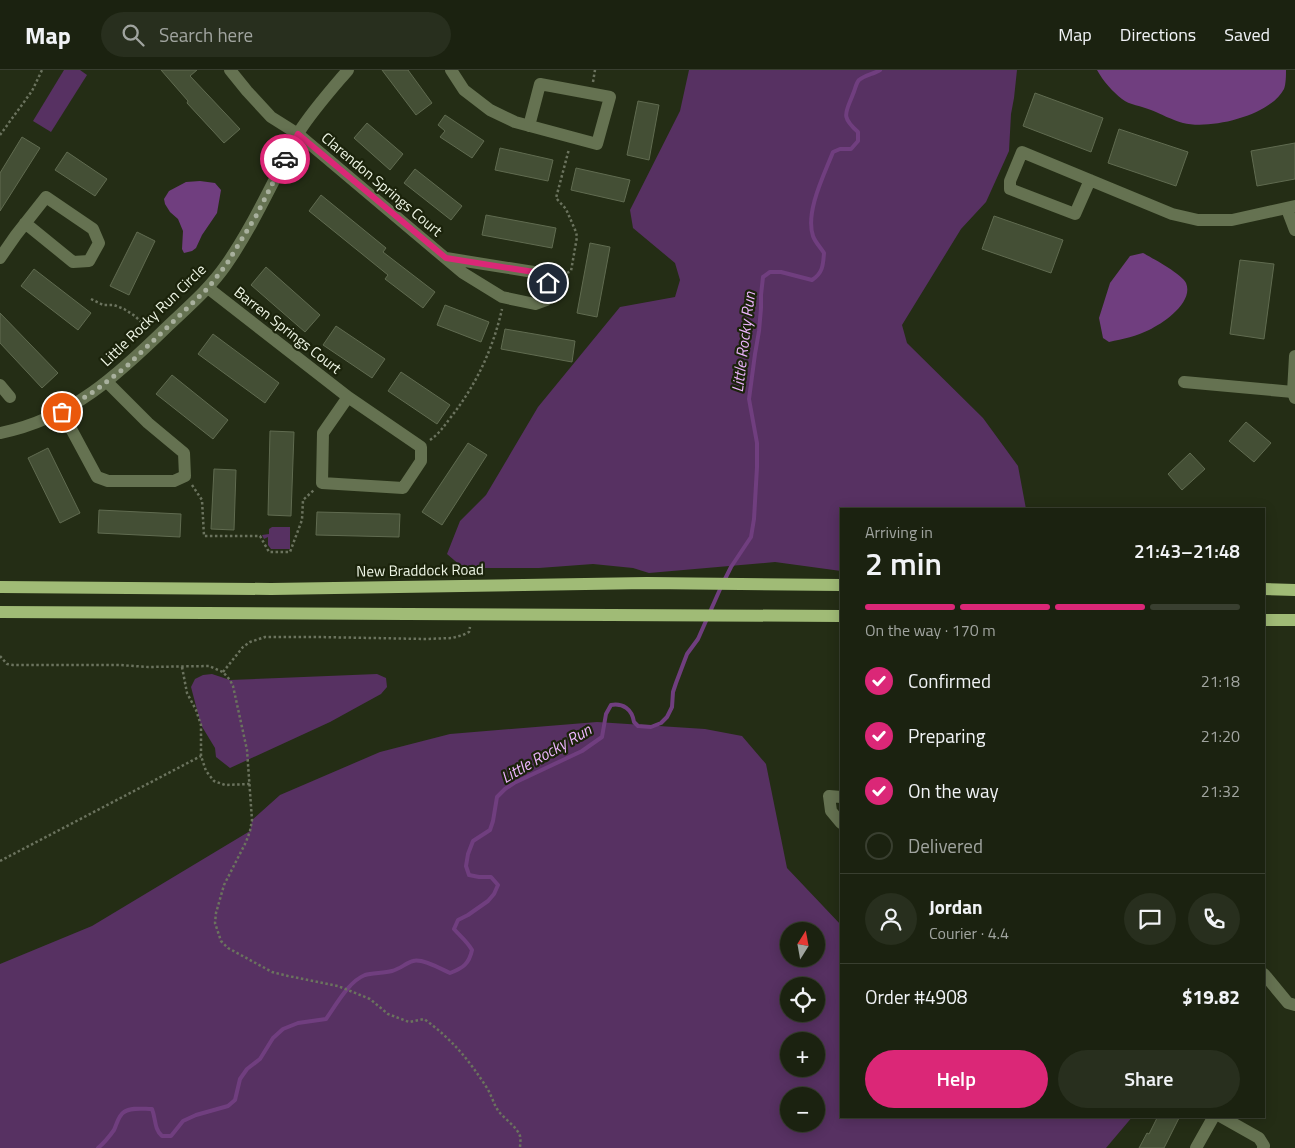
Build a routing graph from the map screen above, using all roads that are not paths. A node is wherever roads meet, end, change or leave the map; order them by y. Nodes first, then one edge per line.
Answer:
1 (230, 70) edge
2 (348, 70) edge
3 (451, 70) edge
4 (529, 126) junction
5 (298, 134) junction
6 (1090, 180) junction
7 (1291, 207) edge
8 (25, 223) junction
9 (1295, 230) edge
10 (0, 258) edge
11 (446, 258) junction
12 (208, 288) junction
13 (1295, 356) edge
14 (106, 382) junction
15 (1184, 382) dead end
16 (0, 386) edge
17 (1294, 396) edge
18 (10, 397) dead end
19 (348, 397) junction
20 (62, 412) junction
21 (0, 433) edge
22 (840, 585) edge
23 (0, 587) edge
24 (1265, 589) edge
25 (1295, 590) edge
26 (0, 612) edge
27 (840, 616) edge
28 (1265, 620) edge
29 (1295, 620) edge
30 (840, 796) edge
31 (840, 821) edge
32 (1265, 975) edge
33 (1295, 1004) edge
34 (1213, 1118) edge
35 (1224, 1118) edge
36 (1196, 1148) edge
37 (1263, 1148) edge

1 - 5 street, Clarendon Springs Court
2 - 5 street, Little Rocky Run Circle
3 - 4 street
4 - 4 street
5 - 11 street, Clarendon Springs Court
5 - 12 street, Little Rocky Run Circle
6 - 6 street
6 - 7 street
7 - 9 street
8 - 8 street
8 - 10 street
11 - 11 street, Clarendon Springs Court
12 - 14 street, Little Rocky Run Circle
12 - 19 street, Barren Springs Court
13 - 17 street
14 - 20 street, Little Rocky Run Circle
14 - 20 street
15 - 17 street
16 - 18 street
19 - 19 street, Barren Springs Court
20 - 21 street, Little Rocky Run Circle
22 - 23 main road, New Braddock Road
24 - 25 main road
26 - 27 main road
28 - 29 main road
30 - 31 street
32 - 33 street
34 - 36 street
35 - 37 street

